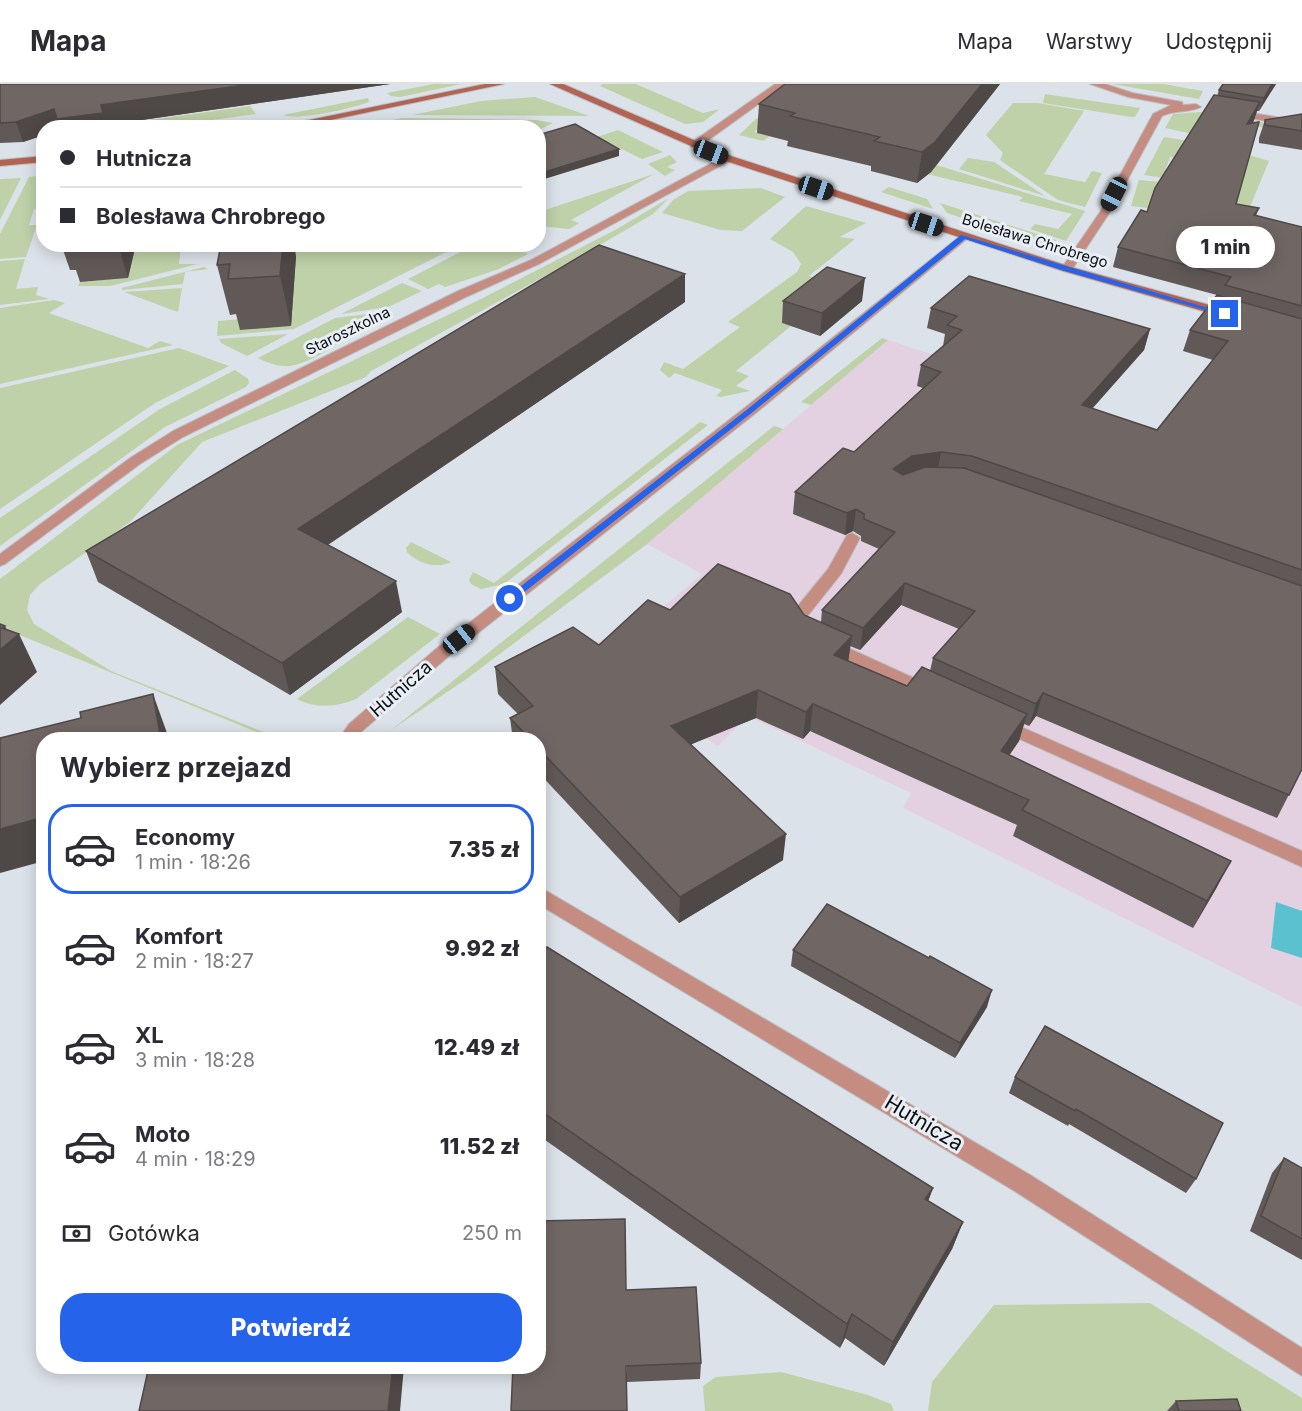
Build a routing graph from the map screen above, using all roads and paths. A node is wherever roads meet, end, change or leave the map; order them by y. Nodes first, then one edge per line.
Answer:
1 (499, 84) edge
2 (555, 84) edge
3 (781, 84) edge
4 (1095, 84) edge
5 (1227, 112) edge
6 (316, 120) edge
7 (1302, 124) edge
8 (695, 146) junction
9 (727, 158) junction
10 (36, 160) edge
11 (0, 163) edge
12 (964, 236) junction
13 (1067, 269) junction
14 (1247, 320) edge
15 (852, 538) edge
16 (0, 561) edge
17 (944, 698) edge
18 (987, 718) edge
19 (352, 732) edge
20 (1302, 859) edge
21 (546, 899) edge
22 (1302, 1363) edge

1 - 6 street
2 - 8 street
3 - 8 street
4 - 13 street
5 - 7 street
8 - 9 street, Bolesława Chrobrego
9 - 12 street, Bolesława Chrobrego
9 - 16 street, Staroszkolna
10 - 11 street
12 - 13 street, Bolesława Chrobrego
12 - 19 street, Hutnicza
13 - 14 street, Bolesława Chrobrego
15 - 17 street
18 - 20 street
21 - 22 street, Hutnicza

